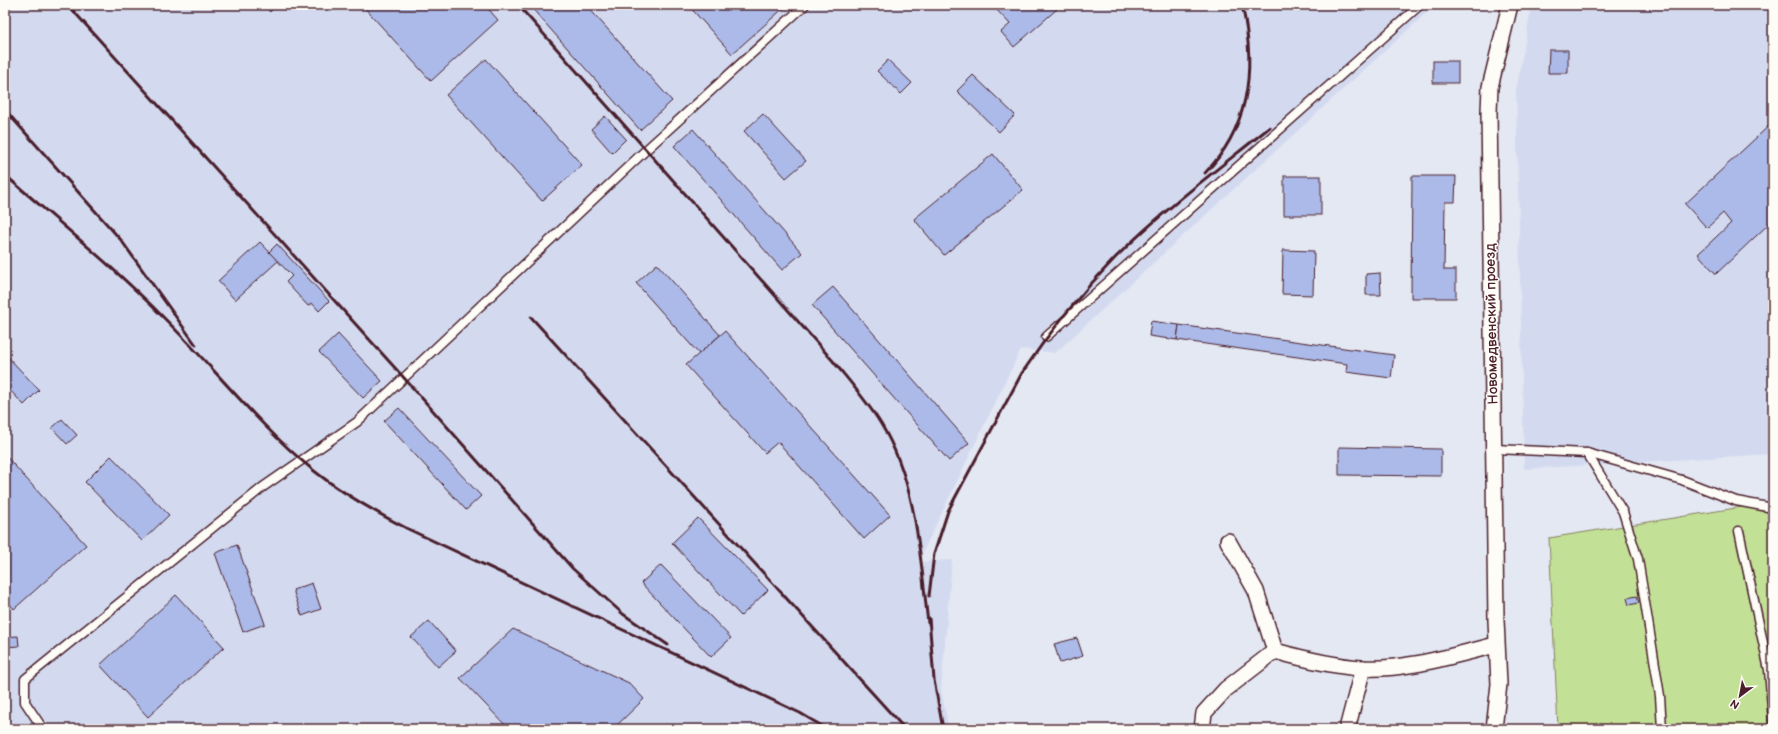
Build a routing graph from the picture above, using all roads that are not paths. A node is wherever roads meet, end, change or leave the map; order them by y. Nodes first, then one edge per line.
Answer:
1 (805, 5) edge
2 (1420, 5) edge
3 (1510, 5) edge
4 (1046, 338) dead end
5 (1493, 448) junction
6 (1587, 453) junction
7 (1773, 508) edge
8 (1739, 531) dead end
9 (1228, 541) dead end
10 (1496, 645) junction
11 (1275, 651) junction
12 (1362, 668) junction
13 (1773, 721) edge
14 (42, 729) edge
15 (1202, 729) edge
16 (1348, 729) edge
17 (1494, 729) edge
18 (1662, 729) edge

1 - 14 lane
2 - 4 lane
3 - 5 street, Новомедвенский проезд
5 - 6 lane
5 - 10 street, Новомедвенский проезд
6 - 7 lane
6 - 18 lane
8 - 13 lane
9 - 11 street
10 - 12 street
10 - 17 street, Новомедвенский проезд
11 - 12 street
11 - 15 street
12 - 16 street

